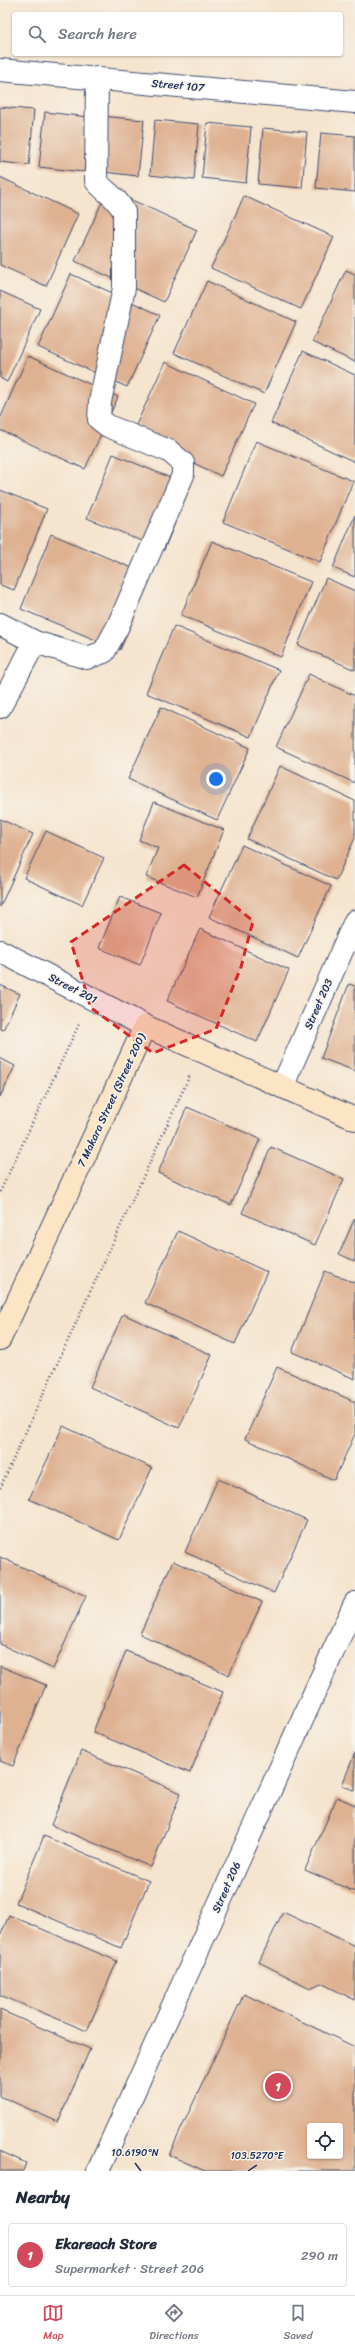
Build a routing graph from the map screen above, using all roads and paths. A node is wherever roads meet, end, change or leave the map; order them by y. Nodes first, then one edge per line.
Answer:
1 (0, 70) edge
2 (97, 78) junction
3 (355, 102) edge
4 (0, 624) edge
5 (35, 642) junction
6 (0, 707) edge
7 (355, 921) edge
8 (0, 951) edge
9 (92, 998) junction
10 (145, 1026) junction
11 (201, 1051) junction
12 (282, 1086) junction
13 (355, 1119) edge
14 (0, 1192) edge
15 (0, 1339) edge
16 (0, 1488) edge
17 (355, 1603) edge
18 (98, 2171) edge

1 - 2 street, Street 107
2 - 3 street, Street 107
2 - 5 street
4 - 5 street
5 - 6 street
7 - 12 street, Street 203
8 - 9 street, Street 201
9 - 10 street, Street 201
9 - 14 path
10 - 11 main road, 7 Makara Street (Street 200)
10 - 15 main road, 7 Makara Street (Street 200)
11 - 12 main road, 7 Makara Street (Street 200)
11 - 16 path
12 - 13 main road, 7 Makara Street (Street 200)
17 - 18 street, Street 206

